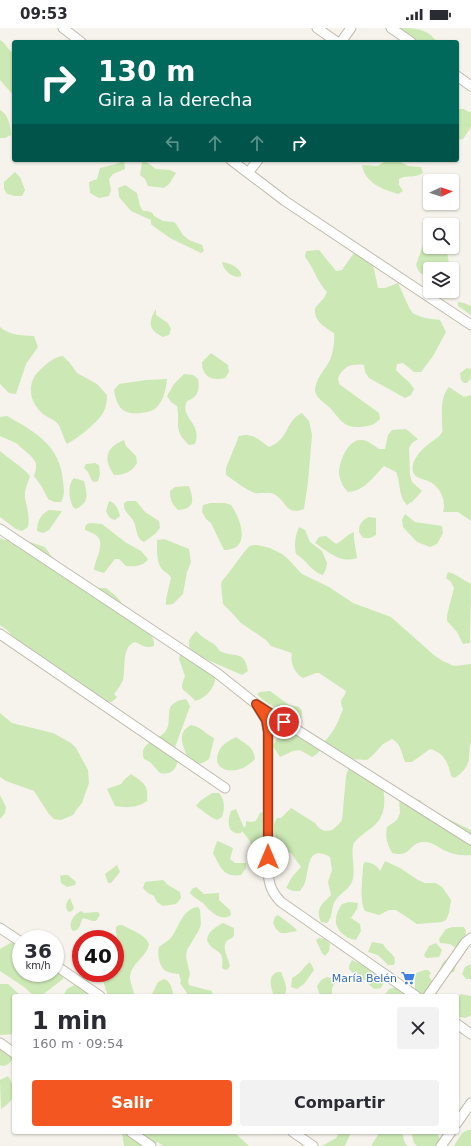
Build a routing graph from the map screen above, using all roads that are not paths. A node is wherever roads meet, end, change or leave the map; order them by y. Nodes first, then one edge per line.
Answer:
1 (63, 28) edge
2 (317, 28) edge
3 (351, 28) edge
4 (391, 28) edge
5 (78, 40) edge
6 (334, 40) edge
7 (342, 40) edge
8 (407, 40) edge
9 (459, 77) edge
10 (471, 86) edge
11 (234, 162) edge
12 (256, 162) edge
13 (248, 173) junction
14 (471, 325) edge
15 (0, 529) edge
16 (0, 634) edge
17 (256, 704) junction
18 (225, 788) dead end
19 (471, 840) edge
20 (0, 928) edge
21 (12, 936) edge
22 (471, 938) edge
23 (64, 971) edge
24 (97, 994) edge
25 (413, 994) edge
26 (429, 994) edge
27 (459, 1025) edge
28 (471, 1034) edge
29 (0, 1043) edge
30 (12, 1052) edge
31 (471, 1103) edge
32 (459, 1120) edge
33 (134, 1134) edge
34 (296, 1134) edge
35 (450, 1134) edge
36 (151, 1146) edge
37 (313, 1146) edge
38 (441, 1146) edge

1 - 5 street
2 - 6 street
3 - 7 street
4 - 8 street
9 - 10 street
11 - 13 street
12 - 13 street
13 - 14 street
15 - 17 street
16 - 18 street
17 - 19 street
17 - 25 street
20 - 21 street
22 - 26 street
23 - 24 street
27 - 28 street
29 - 30 street
31 - 32 street
33 - 36 street
34 - 37 street
35 - 38 street

